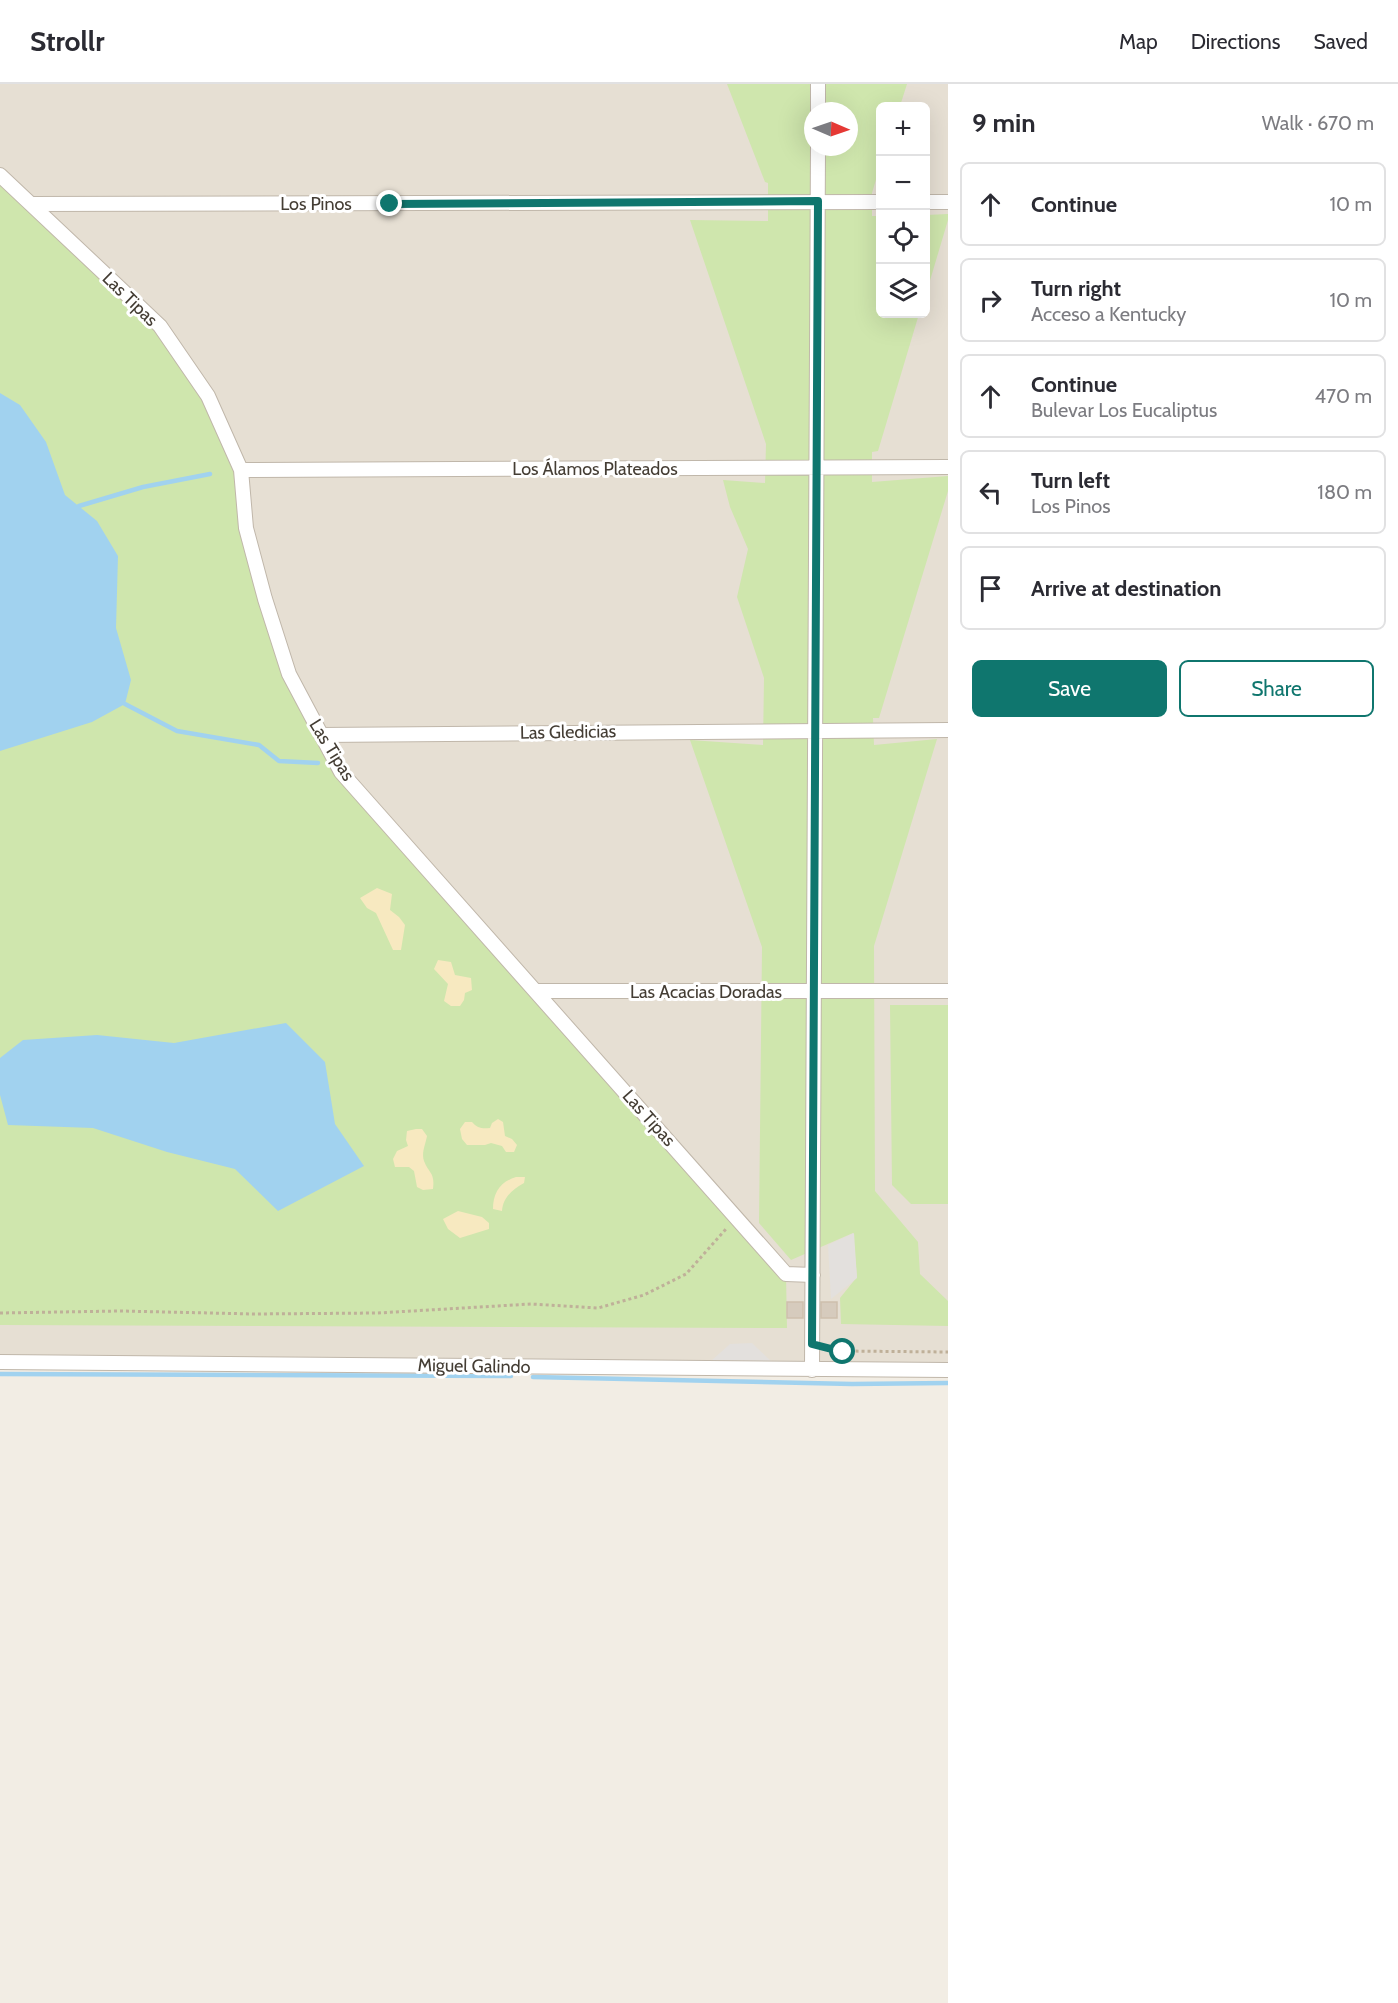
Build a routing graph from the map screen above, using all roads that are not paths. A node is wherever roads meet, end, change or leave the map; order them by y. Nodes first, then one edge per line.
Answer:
1 (818, 84) edge
2 (818, 102) edge
3 (818, 156) edge
4 (0, 175) edge
5 (818, 201) junction
6 (876, 202) edge
7 (930, 202) edge
8 (948, 202) edge
9 (31, 204) junction
10 (948, 467) edge
11 (816, 468) junction
12 (241, 470) junction
13 (815, 730) junction
14 (948, 730) edge
15 (321, 735) junction
16 (536, 991) junction
17 (948, 992) edge
18 (814, 993) junction
19 (813, 1275) junction
20 (0, 1362) edge
21 (812, 1370) junction
22 (948, 1370) edge

1 - 2 street
3 - 5 street
4 - 9 street, Las Tipas
5 - 6 street, Los Pinos
5 - 9 street, Los Pinos
5 - 11 street
7 - 8 street
9 - 12 street, Las Tipas
10 - 11 street, Los Álamos Plateados
11 - 12 street, Los Álamos Plateados
11 - 13 street
12 - 15 street, Las Tipas
13 - 14 street, Las Gledicias
13 - 15 street, Las Gledicias
13 - 18 street
15 - 16 street, Las Tipas
16 - 18 street, Las Acacias Doradas
16 - 19 street, Las Tipas
17 - 18 street, Las Acacias Doradas
18 - 19 street
19 - 21 street
20 - 21 street, Miguel Galindo
21 - 22 street, Miguel Galindo

